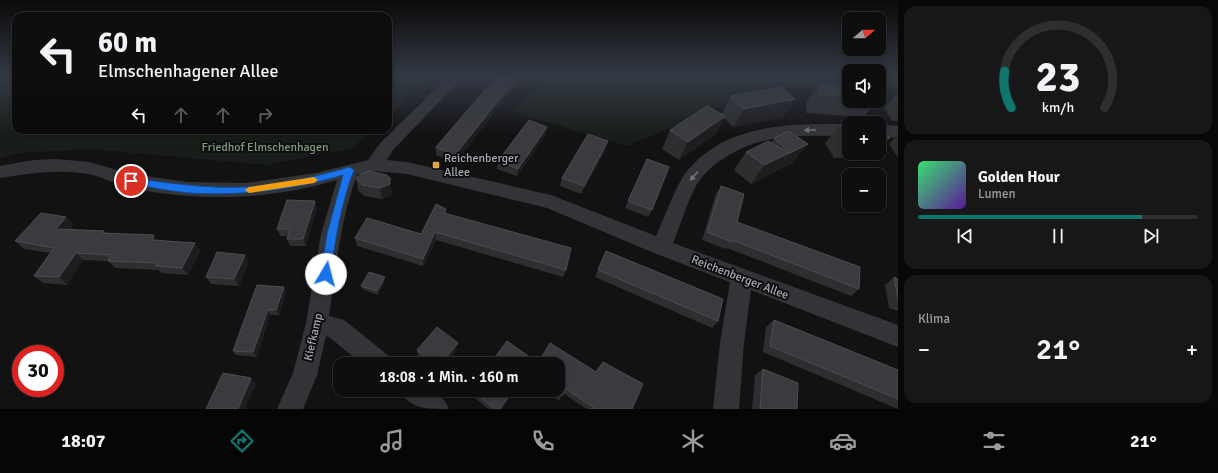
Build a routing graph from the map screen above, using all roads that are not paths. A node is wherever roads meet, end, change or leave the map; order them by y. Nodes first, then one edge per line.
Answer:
1 (437, 96) edge
2 (842, 130) edge
3 (886, 131) edge
4 (898, 132) edge
5 (374, 165) junction
6 (350, 170) junction
7 (0, 172) edge
8 (661, 247) junction
9 (742, 277) junction
10 (317, 322) junction
11 (898, 336) edge
12 (371, 357) edge
13 (421, 397) edge
14 (290, 409) edge
15 (436, 409) edge
16 (726, 409) edge

1 - 5 street
2 -> 8 street
3 - 4 street
5 - 6 street, Reichenberger Allee
5 - 8 street, Reichenberger Allee
6 - 7 street, Reichenberger Allee
6 - 10 street, Kiefkamp
8 - 9 street, Reichenberger Allee
9 - 11 street, Reichenberger Allee
9 - 16 street
10 - 12 street
10 - 14 street, Kiefkamp
13 - 15 street

